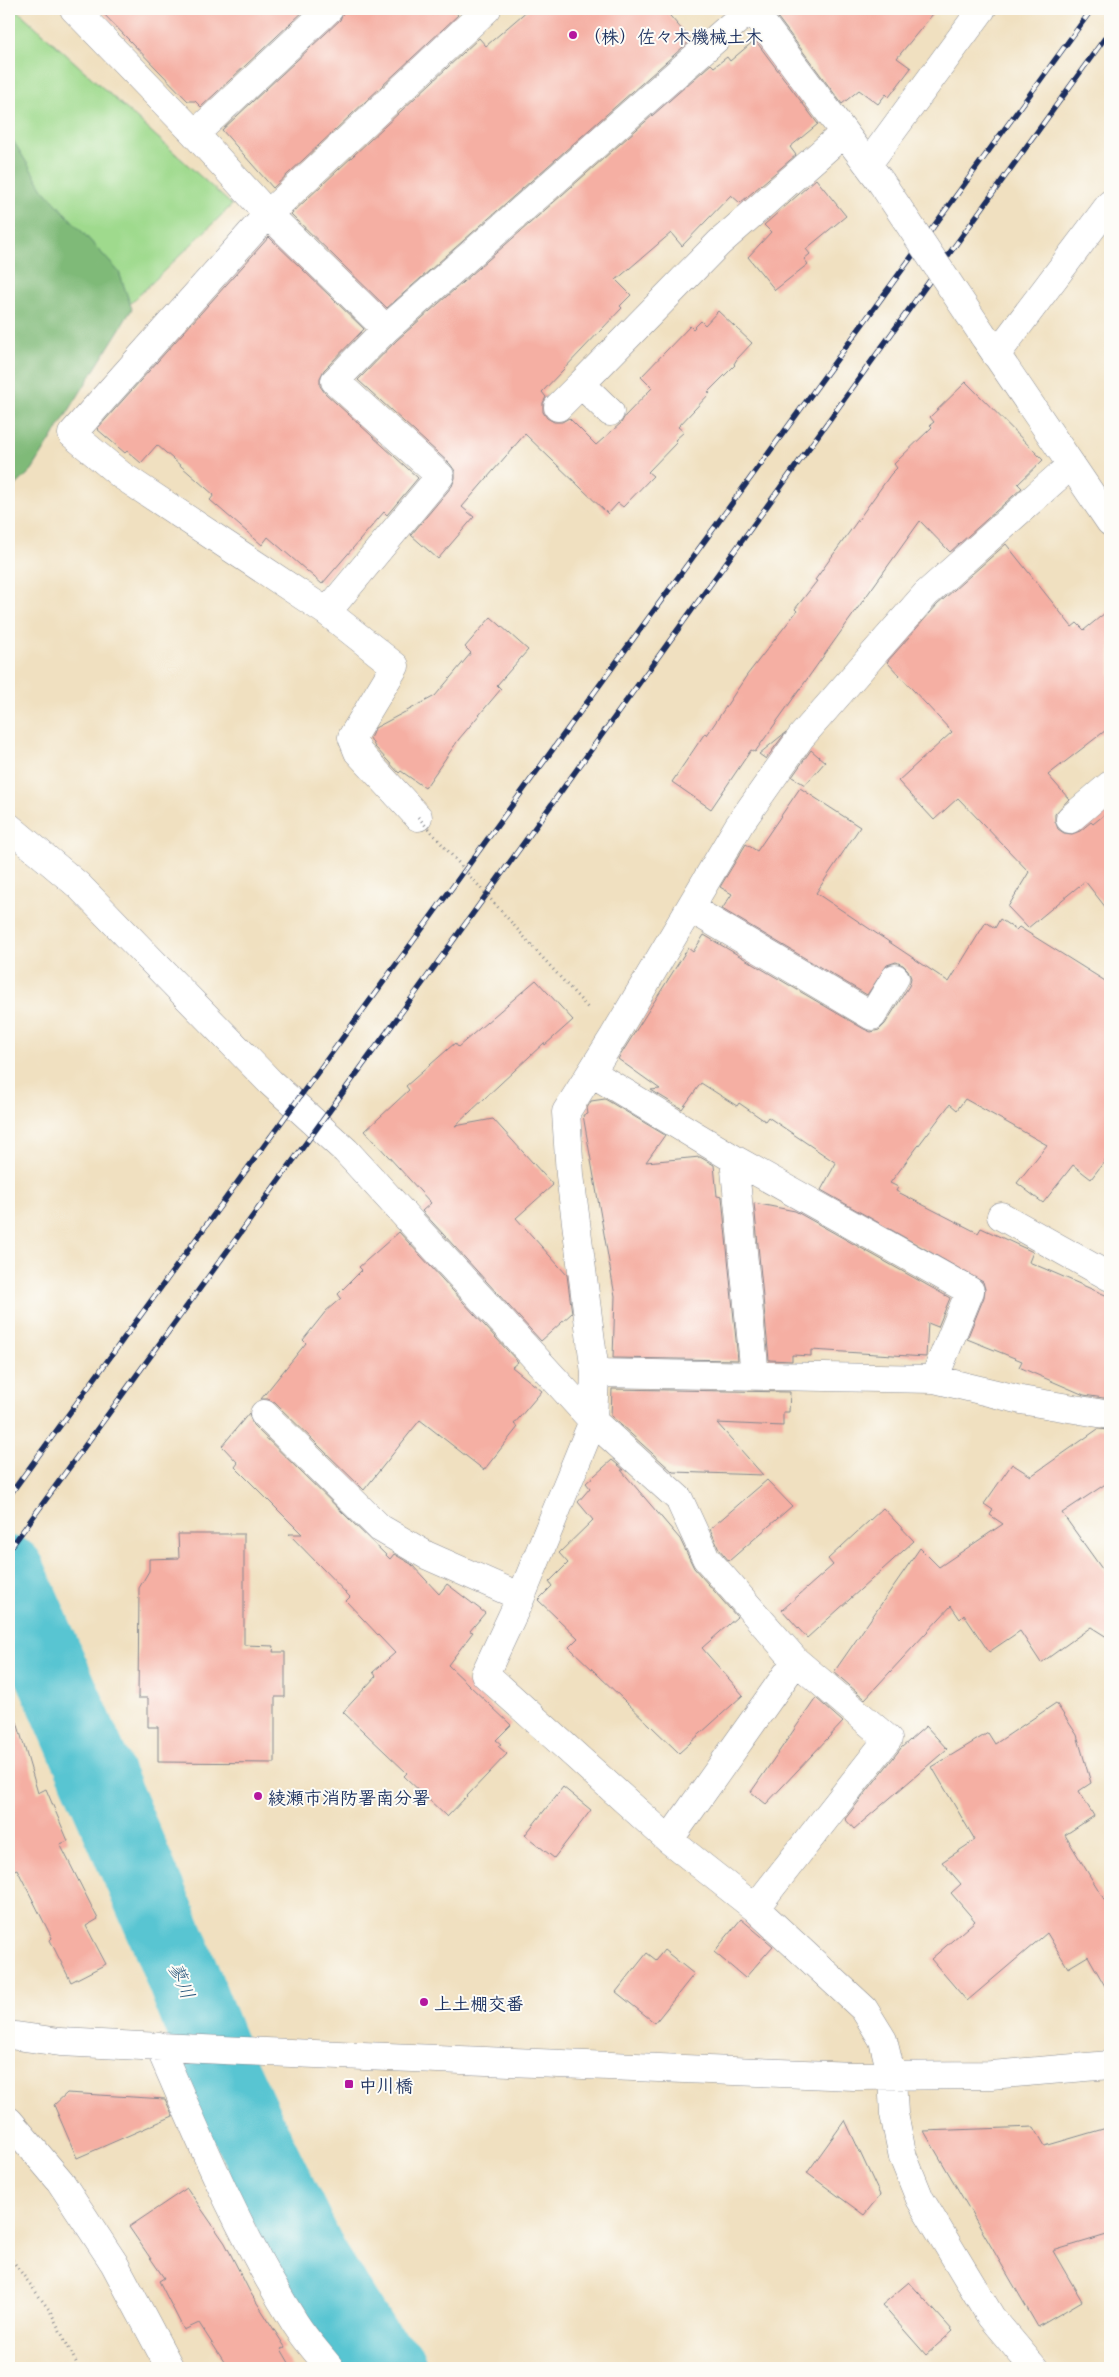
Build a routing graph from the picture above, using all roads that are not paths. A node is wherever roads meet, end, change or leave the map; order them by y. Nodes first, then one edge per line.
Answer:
1 (329, 9) edge
2 (487, 9) edge
3 (751, 9) edge
4 (982, 9) edge
5 (85, 12) edge
6 (844, 133) junction
7 (195, 134) junction
8 (874, 173) junction
9 (1110, 204) edge
10 (268, 214) junction
11 (386, 329) junction
12 (990, 345) junction
13 (581, 384) junction
14 (558, 407) dead end
15 (610, 412) dead end
16 (1070, 466) junction
17 (1110, 522) edge
18 (327, 612) junction
19 (1110, 785) edge
20 (418, 817) road end
21 (1070, 819) dead end
22 (9, 827) edge
23 (690, 908) junction
24 (895, 978) dead end
25 (592, 1073) junction
26 (734, 1159) junction
27 (1001, 1216) dead end
28 (1110, 1277) edge
29 (595, 1373) junction
30 (755, 1376) junction
31 (934, 1379) junction
32 (264, 1414) dead end
33 (1110, 1415) edge
34 (593, 1421) junction
35 (521, 1597) junction
36 (796, 1661) junction
37 (668, 1840) junction
38 (756, 1908) junction
39 (9, 2035) edge
40 (167, 2046) junction
41 (1110, 2065) edge
42 (892, 2077) junction
43 (9, 2121) edge
44 (170, 2368) edge
45 (330, 2368) edge
46 (1034, 2368) edge

1 - 7 street
2 - 10 street
3 - 6 street
3 - 11 street
4 - 8 street
5 - 7 street
6 - 8 street
6 - 13 street
7 - 10 street
8 - 12 street, bridge
9 - 12 street
10 - 11 street
10 - 18 street
11 - 18 street
12 - 16 street
13 - 14 street
13 - 15 street
16 - 17 street
16 - 23 street
18 - 20 street
19 - 21 street
22 - 34 street
23 - 24 street
23 - 25 street
25 - 26 street
25 - 29 street
26 - 30 street
26 - 31 street
27 - 28 street
29 - 30 street
29 - 34 street
30 - 31 street
31 - 33 street
32 - 35 street
34 - 35 street
34 - 36 street
35 - 37 street
36 - 37 street
36 - 38 street
37 - 38 street
38 - 42 street
39 - 40 street
40 - 42 street
40 - 45 street
41 - 42 street
42 - 46 street
43 - 44 street

